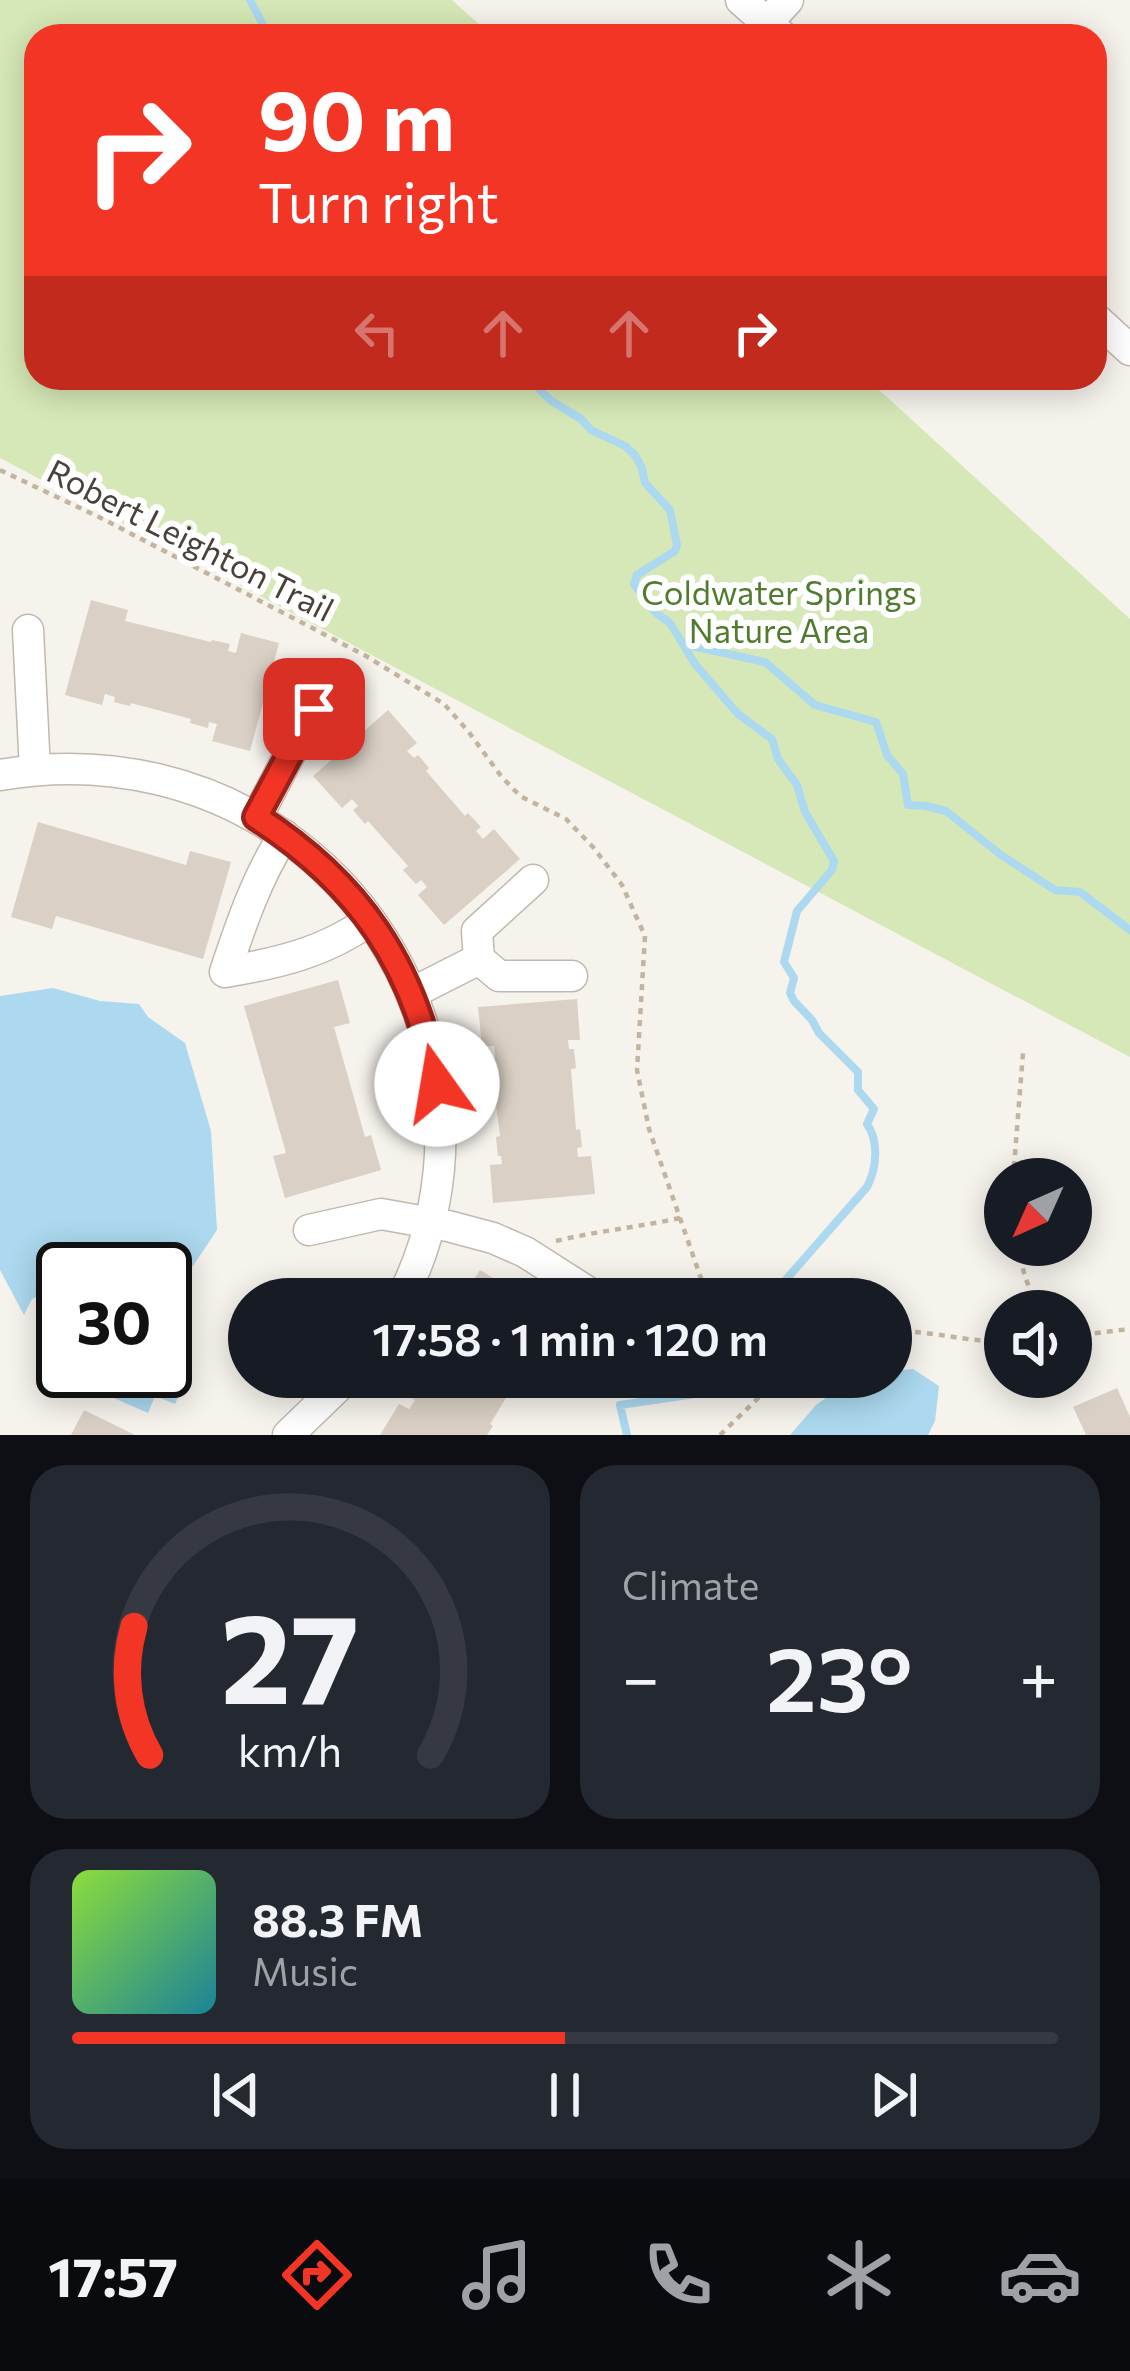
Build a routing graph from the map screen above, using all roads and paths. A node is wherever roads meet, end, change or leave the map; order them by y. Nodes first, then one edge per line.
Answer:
1 (741, 0) edge
2 (779, 20) edge
3 (1107, 329) edge
4 (1130, 350) edge
5 (0, 470) edge
6 (28, 630) dead end
7 (314, 709) dead end
8 (35, 770) junction
9 (0, 776) edge
10 (256, 817) junction
11 (284, 835) junction
12 (533, 880) dead end
13 (370, 920) junction
14 (479, 959) junction
15 (572, 976) dead end
16 (412, 993) junction
17 (1023, 1053) dead end
18 (1015, 1158) edge
19 (680, 1218) junction
20 (430, 1223) junction
21 (309, 1230) dead end
22 (525, 1252) junction
23 (410, 1278) edge
24 (566, 1278) edge
25 (701, 1278) edge
26 (1130, 1329) edge
27 (912, 1330) edge
28 (1092, 1334) edge
29 (984, 1342) edge
30 (332, 1398) edge
31 (758, 1398) edge
32 (308, 1429) edge
33 (720, 1435) edge

1 - 2 street
3 - 4 street
5 - 19 path, Robert Leighton Trail
6 - 8 street
7 - 10 street
8 - 9 street
8 - 10 street
10 - 11 street
11 - 13 street
11 - 13 street
12 - 14 street
13 - 16 street
14 - 15 street
14 - 16 street
16 - 20 street
17 - 18 path
19 - 22 path
19 - 25 path, Robert Leighton Trail
20 - 21 street
20 - 22 street
20 - 23 street
22 - 24 street
26 - 28 path
27 - 29 path
30 - 32 street
31 - 33 path

